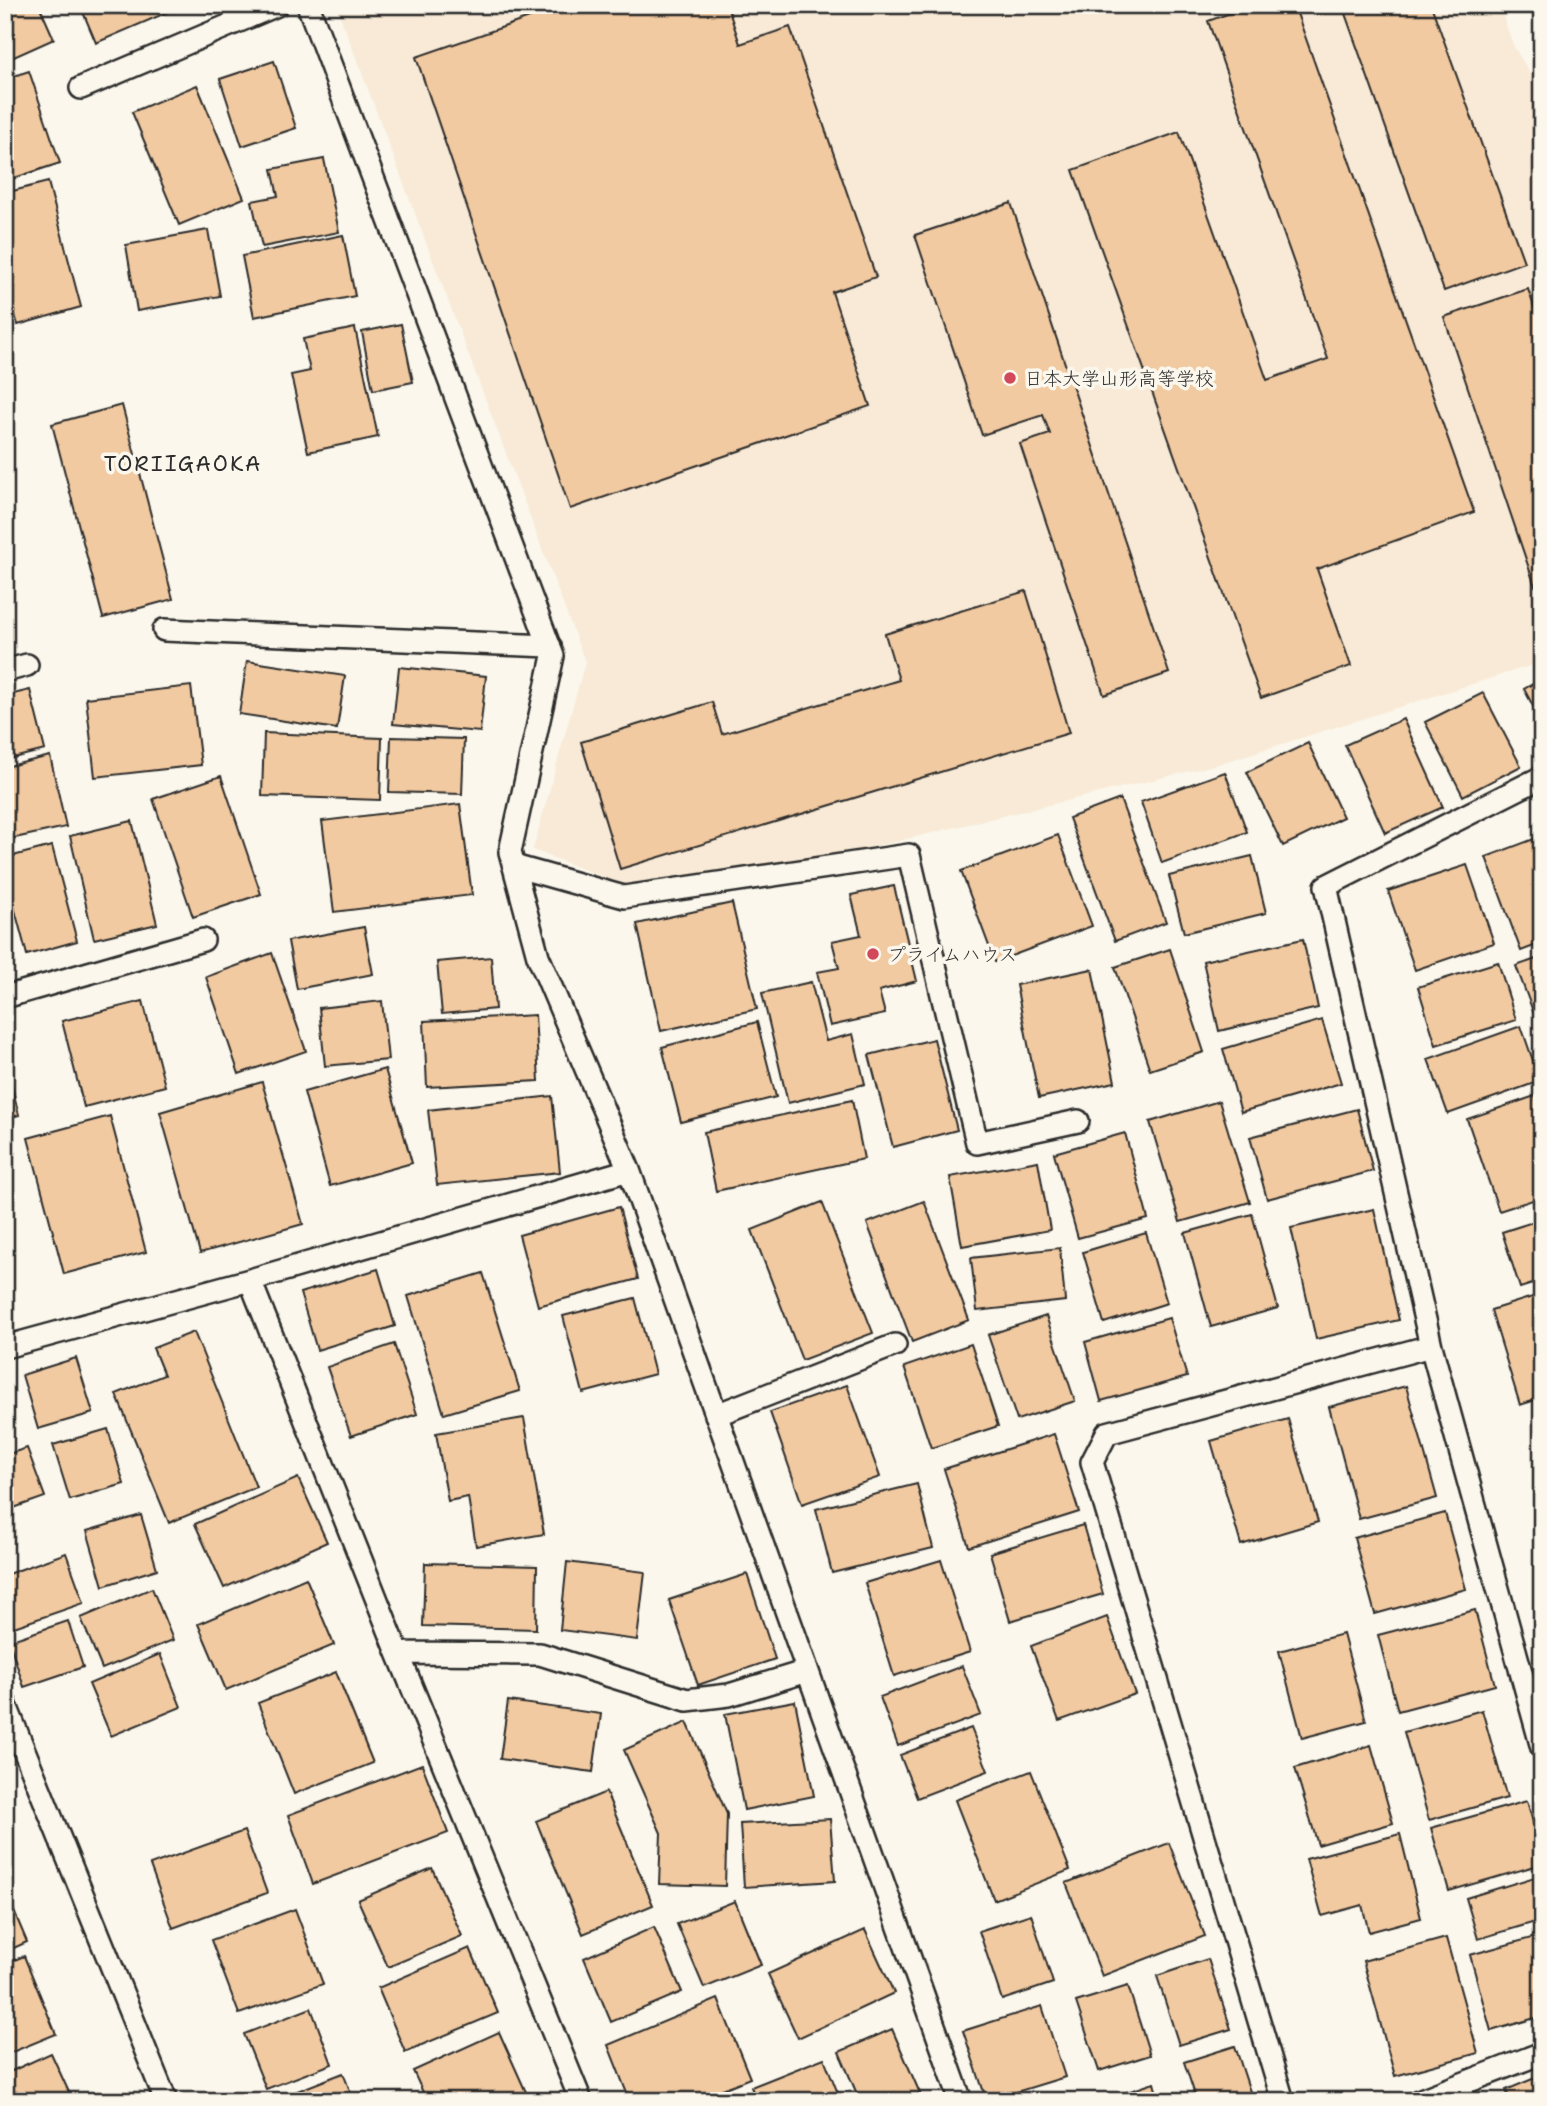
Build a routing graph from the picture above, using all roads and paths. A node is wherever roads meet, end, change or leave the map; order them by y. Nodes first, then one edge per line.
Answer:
1 (277, 5) edge
2 (308, 5) edge
3 (80, 88) dead end
4 (164, 630) dead end
5 (550, 646) junction
6 (27, 665) dead end
7 (5, 671) edge
8 (1542, 778) edge
9 (514, 866) junction
10 (204, 940) dead end
11 (5, 997) edge
12 (1077, 1121) dead end
13 (629, 1170) junction
14 (250, 1280) junction
15 (895, 1345) dead end
16 (1432, 1346) junction
17 (5, 1347) edge
18 (716, 1415) junction
19 (398, 1653) junction
20 (807, 1671) junction
21 (5, 1703) edge
22 (1542, 1748) edge
23 (1542, 2053) edge
24 (166, 2101) edge
25 (581, 2101) edge
26 (961, 2101) edge
27 (1283, 2101) edge
28 (1418, 2101) edge

1 - 3 lane
2 - 5 lane
4 - 5 lane
5 - 9 lane
6 - 7 lane
8 - 16 lane
9 - 12 lane
9 - 13 lane
10 - 11 lane
13 - 14 lane
13 - 18 lane
14 - 17 lane
14 - 19 lane
15 - 18 lane
16 - 22 lane
16 - 27 lane
18 - 20 lane
19 - 20 lane
19 - 25 lane
20 - 26 lane
21 - 24 lane
23 - 28 lane

